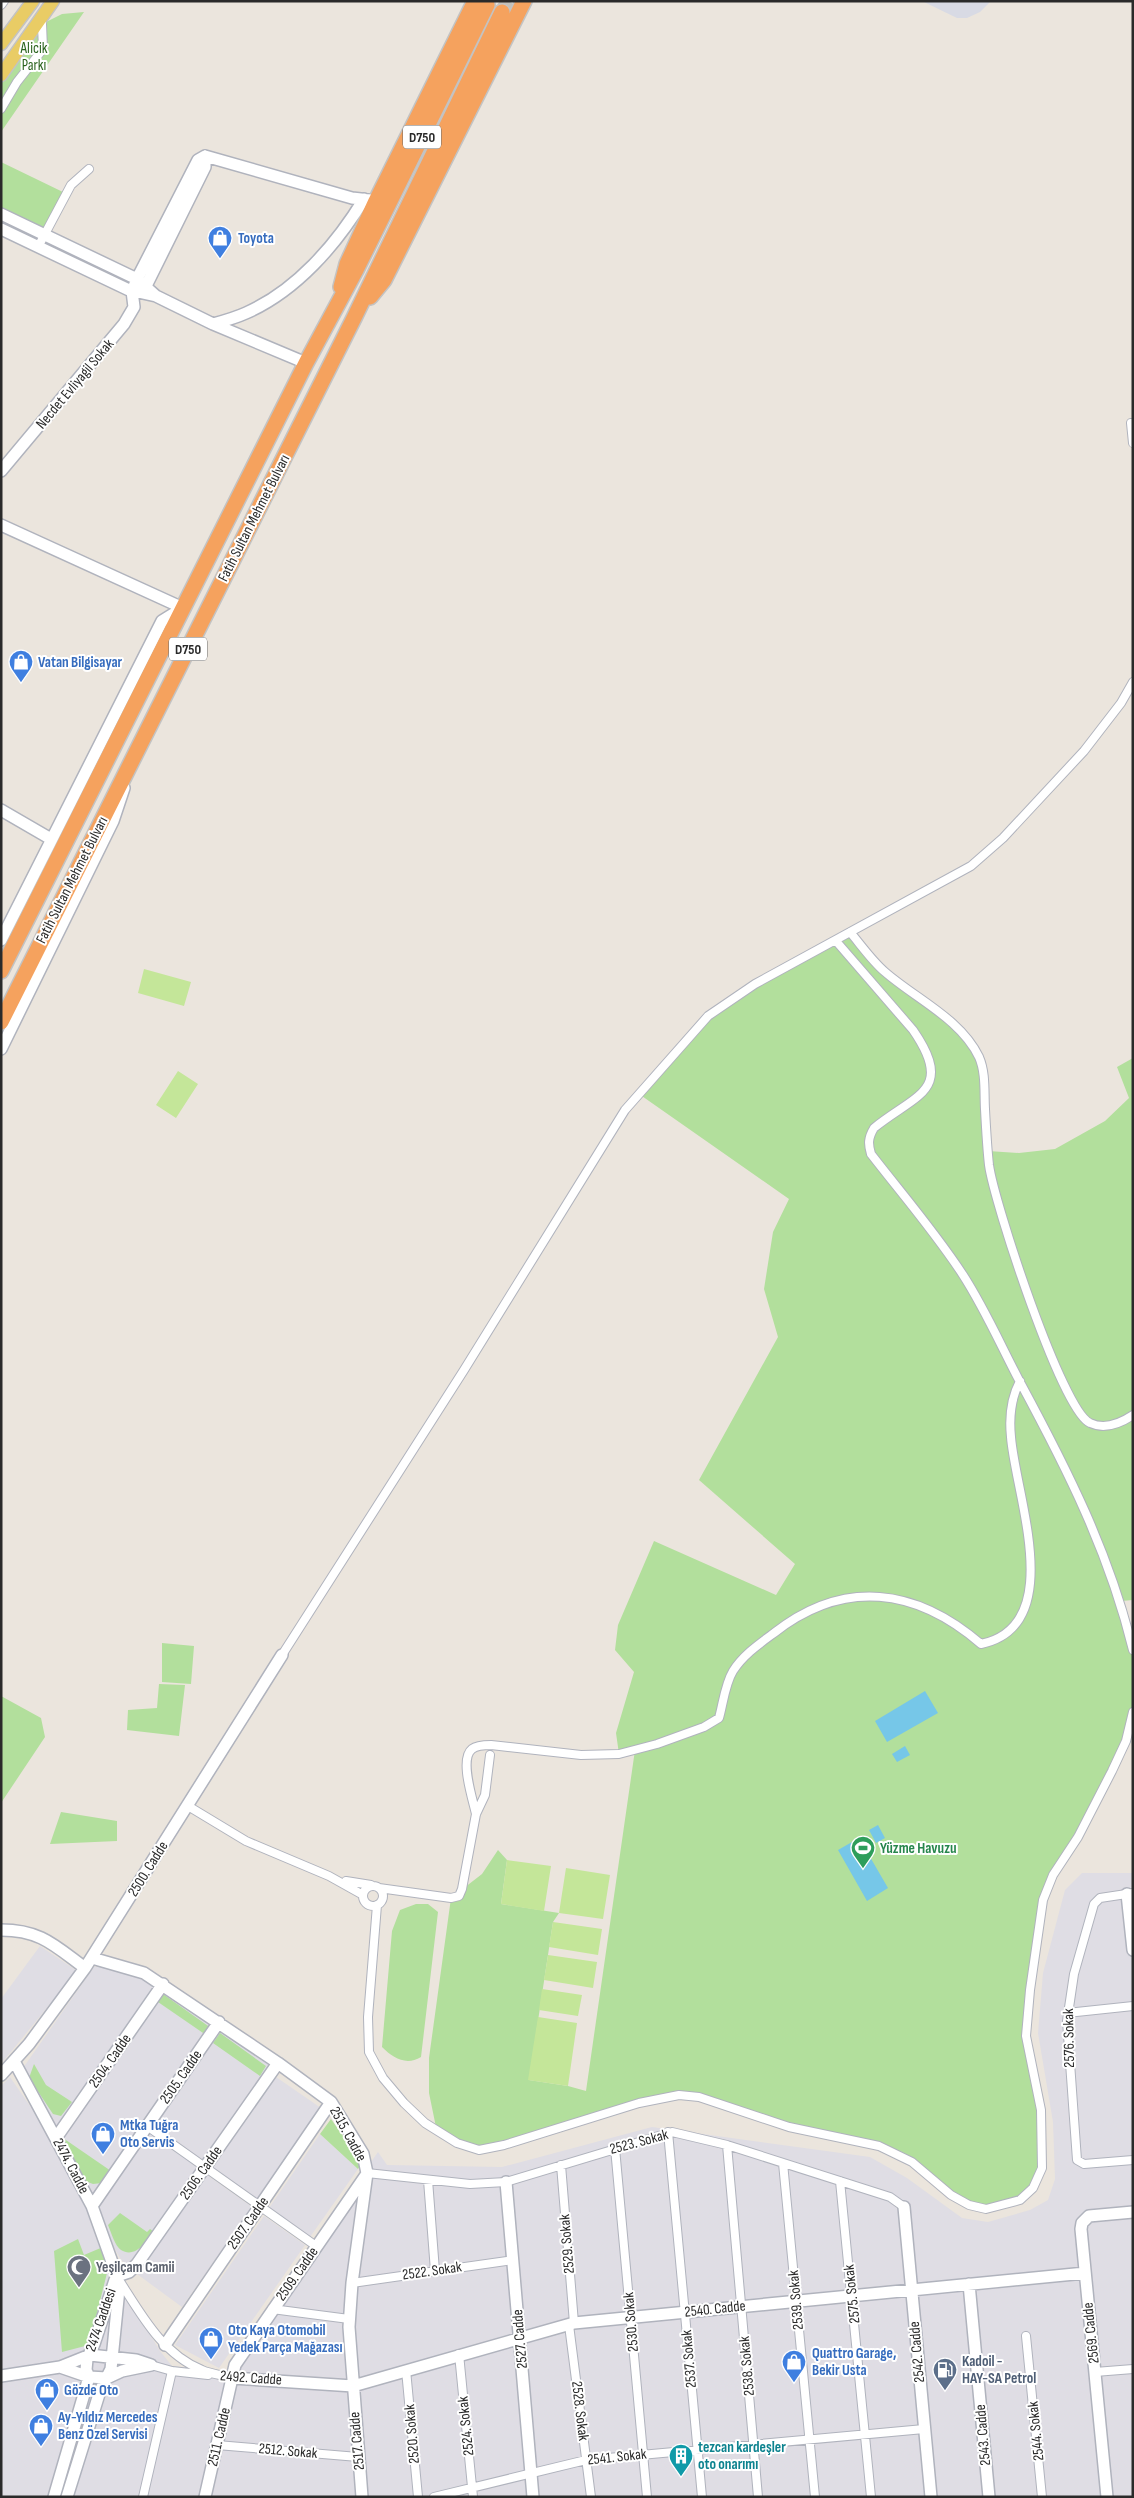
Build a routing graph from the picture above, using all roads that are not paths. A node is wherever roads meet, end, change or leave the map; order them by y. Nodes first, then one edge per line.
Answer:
1 (4, 1) edge
2 (53, 1) edge
3 (59, 1) edge
4 (31, 3) edge
5 (481, 3) edge
6 (522, 4) edge
7 (1, 5) edge
8 (502, 12) tunnel mouth
9 (42, 24) junction
10 (28, 37) junction
11 (1, 44) edge
12 (1, 75) edge
13 (3, 100) edge
14 (1, 109) edge
15 (89, 169) dead end
16 (370, 200) junction
17 (1, 214) edge
18 (1, 229) edge
19 (44, 234) junction
20 (38, 247) junction
21 (139, 287) junction
22 (334, 309) junction
23 (354, 318) junction
24 (213, 324) junction
25 (306, 363) junction
26 (1131, 423) dead end
27 (1133, 443) edge
28 (1, 471) edge
29 (1, 525) edge
30 (183, 608) junction
31 (1133, 682) edge
32 (134, 757) junction
33 (1, 810) edge
34 (51, 839) junction
35 (56, 861) junction
36 (18, 906) junction
37 (850, 932) junction
38 (1, 940) edge
39 (836, 941) junction
40 (1, 971) edge
41 (1, 1022) edge
42 (1, 1049) edge
43 (1020, 1381) junction
44 (1133, 1415) edge
45 (1133, 1650) edge
46 (282, 1656) joint
47 (1133, 1712) edge
48 (490, 1755) dead end
49 (188, 1806) junction
50 (476, 1814) junction
51 (329, 1876) junction
52 (375, 1887) junction
53 (406, 1890) junction
54 (1130, 1894) edge
55 (363, 1895) junction
56 (383, 1896) junction
57 (374, 1905) junction
58 (1, 1930) edge
59 (1133, 1950) edge
60 (92, 1958) junction
61 (85, 1968) junction
62 (163, 1984) junction
63 (1133, 2006) edge
64 (1068, 2013) junction
65 (219, 2022) junction
66 (14, 2061) junction
67 (278, 2064) junction
68 (1, 2074) edge
69 (331, 2102) junction
70 (147, 2126) junction
71 (668, 2132) junction
72 (56, 2138) junction
73 (727, 2145) junction
74 (615, 2148) junction
75 (1133, 2160) edge
76 (783, 2163) junction
77 (561, 2165) junction
78 (205, 2167) junction
79 (367, 2173) junction
80 (428, 2180) junction
81 (840, 2181) junction
82 (506, 2182) junction
83 (92, 2206) junction
84 (260, 2206) junction
85 (904, 2207) joint
86 (1133, 2212) edge
87 (316, 2246) junction
88 (513, 2260) junction
89 (435, 2271) junction
90 (1085, 2273) junction
91 (117, 2276) junction
92 (352, 2283) junction
93 (970, 2284) junction
94 (912, 2290) junction
95 (852, 2295) junction
96 (796, 2300) junction
97 (741, 2306) junction
98 (272, 2309) junction
99 (685, 2312) junction
100 (630, 2318) junction
101 (350, 2319) junction
102 (571, 2324) junction
103 (1026, 2336) dead end
104 (520, 2338) junction
105 (165, 2344) junction
106 (459, 2354) junction
107 (90, 2355) junction
108 (113, 2357) junction
109 (151, 2366) junction
110 (60, 2367) junction
111 (1133, 2369) edge
112 (406, 2370) junction
113 (172, 2371) junction
114 (1095, 2372) junction
115 (1, 2376) edge
116 (89, 2377) junction
117 (107, 2378) junction
118 (232, 2378) junction
119 (353, 2386) junction
120 (924, 2429) junction
121 (865, 2434) junction
122 (809, 2440) junction
123 (217, 2445) junction
124 (754, 2445) junction
125 (698, 2450) junction
126 (643, 2455) junction
127 (358, 2456) junction
128 (586, 2460) junction
129 (531, 2474) junction
130 (472, 2488) junction
131 (54, 2497) edge
132 (67, 2497) edge
133 (143, 2497) edge
134 (205, 2497) edge
135 (362, 2497) edge
136 (418, 2497) edge
137 (434, 2497) edge
138 (473, 2497) edge
139 (533, 2497) edge
140 (590, 2497) edge
141 (647, 2497) edge
142 (702, 2497) edge
143 (758, 2497) edge
144 (815, 2497) edge
145 (871, 2497) edge
146 (931, 2497) edge
147 (989, 2497) edge
148 (1042, 2497) edge
149 (1107, 2497) edge

1 - 7 street
2 - 10 main road
3 - 9 main road
4 - 11 main road
5 - 16 highway
5 - 22 highway, Fatih Sultan Mehmet Bulvarı / D750
6 - 23 highway
8 - 23 highway, Fatih Sultan Mehmet Bulvarı / D750
9 - 10 main road
9 - 13 street
10 - 12 main road
13 - 14 street
15 - 19 street
16 - 21 street
16 - 22 highway
16 - 24 street
17 - 19 street
18 - 20 street
19 - 20 street
19 - 21 street
20 - 21 street
21 - 24 street
21 - 28 street, Necdet Evliyagil Sokak
22 - 25 highway, Fatih Sultan Mehmet Bulvarı / D750
23 - 32 highway, Fatih Sultan Mehmet Bulvarı / D750
24 - 25 street
25 - 30 highway, Fatih Sultan Mehmet Bulvarı / D750
26 - 27 street
29 - 30 street
30 - 34 street
30 - 35 highway, Fatih Sultan Mehmet Bulvarı / D750
31 - 37 street
32 - 41 highway, Fatih Sultan Mehmet Bulvarı / D750
32 - 42 street
33 - 34 street
34 - 36 street
35 - 36 street
35 - 40 highway, Fatih Sultan Mehmet Bulvarı / D750
36 - 38 street
37 - 39 street
37 - 44 street
39 - 43 street
39 - 46 street
43 - 45 street
43 - 50 street
46 - 49 street, 2500. Cadde
47 - 57 street
48 - 50 street
49 - 51 street
49 - 60 street, 2500. Cadde
50 - 53 street
51 - 52 street
51 - 55 street
52 - 53 street
52 - 55 street
52 - 56 street
53 - 56 street
54 - 59 street
54 - 64 street, 2576. Sokak
55 - 57 street
56 - 57 street
58 - 61 street
60 - 61 street, 2500. Cadde
60 - 62 street, 2515. Cadde
61 - 66 street, 2500. Cadde
62 - 65 street, 2515. Cadde
62 - 72 street, 2504. Cadde
63 - 64 street
64 - 75 street, 2576. Sokak
65 - 67 street, 2515. Cadde
65 - 70 street, 2505. Cadde
66 - 68 street, 2500. Cadde
66 - 72 street, 2474. Cadde
67 - 69 street, 2515. Cadde
67 - 78 street, 2506. Cadde
69 - 79 street, 2515. Cadde
69 - 84 street, 2507. Cadde
70 - 78 street
70 - 83 street, 2505. Cadde
71 - 73 street, 2523. Sokak
71 - 74 street, 2523. Sokak
71 - 99 street, 2537. Sokak
72 - 83 street, 2474. Cadde
73 - 76 street, 2523. Sokak
73 - 97 street, 2538. Sokak
74 - 77 street, 2523. Sokak
74 - 100 street, 2530. Sokak
76 - 81 street, 2523. Sokak
76 - 96 street, 2539. Sokak
77 - 82 street, 2523. Sokak
77 - 102 street, 2529. Sokak
78 - 84 street
78 - 91 street, 2506. Cadde
79 - 80 street, 2523. Sokak
79 - 87 street, 2509. Cadde
79 - 92 street, 2515. Cadde
80 - 82 street, 2523. Sokak
80 - 89 street
81 - 85 street, 2523. Sokak
81 - 95 street, 2575. Sokak
82 - 88 street, 2527. Cadde
83 - 91 street, 2474. Cadde
84 - 87 street
84 - 105 street, 2507. Cadde
85 - 94 street, 2542. Cadde
86 - 90 street, 2569. Cadde
87 - 98 street, 2509. Cadde
88 - 89 street, 2522. Sokak
88 - 104 street, 2527. Cadde
89 - 92 street, 2522. Sokak
90 - 93 street, 2540. Cadde
90 - 114 street, 2569. Cadde
91 - 105 street
91 - 107 street, 2474 Caddesi
91 - 108 street, 2474 Caddesi
92 - 101 street, 2515. Cadde
93 - 94 street, 2540. Cadde
93 - 147 street, 2543. Cadde
94 - 95 street, 2540. Cadde
94 - 120 street, 2542. Cadde
95 - 96 street, 2540. Cadde
95 - 121 street, 2575. Sokak
96 - 97 street, 2540. Cadde
96 - 122 street, 2539. Sokak
97 - 99 street, 2540. Cadde
97 - 124 street, 2538. Sokak
98 - 101 street
98 - 118 street, 2509. Cadde
99 - 100 street, 2540. Cadde
99 - 125 street, 2537. Sokak
100 - 102 street, 2540. Cadde
100 - 126 street, 2530. Sokak
101 - 119 street, 2515. Cadde
102 - 104 street, 2540. Cadde
102 - 128 street, 2528. Sokak
103 - 148 street, 2544. Sokak
104 - 106 street, 2540. Cadde
104 - 129 street, 2527. Cadde
105 - 118 street
106 - 112 street, 2540. Cadde
106 - 130 street, 2524. Sokak
107 - 108 street
107 - 110 street
107 - 116 street, 2474 Caddesi
108 - 109 street
108 - 117 street, 2474 Caddesi
109 - 113 street, 2492. Cadde
109 - 117 street
110 - 115 street
110 - 116 street
111 - 114 street
112 - 119 street, 2540. Cadde
112 - 136 street, 2520. Sokak
113 - 118 street, 2492. Cadde
113 - 133 street
114 - 149 street, 2569. Cadde
116 - 117 street
116 - 131 street, 2474 Caddesi
117 - 132 street, 2474 Caddesi
118 - 119 street, 2492. Cadde
118 - 123 street, 2511. Cadde
119 - 127 street, 2517. Cadde
120 - 121 street, 2541. Sokak
120 - 146 street, 2542. Cadde
121 - 122 street, 2541. Sokak
121 - 145 street, 2575. Sokak
122 - 124 street, 2541. Sokak
122 - 144 street, 2539. Sokak
123 - 127 street, 2512. Sokak
123 - 134 street, 2511. Cadde
124 - 125 street, 2541. Sokak
124 - 143 street, 2538. Sokak
125 - 126 street, 2541. Sokak
125 - 142 street, 2537. Sokak
126 - 128 street, 2541. Sokak
126 - 141 street, 2530. Sokak
127 - 135 street, 2517. Cadde
128 - 129 street, 2541. Sokak
128 - 140 street, 2528. Sokak
129 - 130 street, 2541. Sokak
129 - 139 street, 2527. Cadde
130 - 137 street, 2541. Sokak
130 - 138 street, 2524. Sokak

